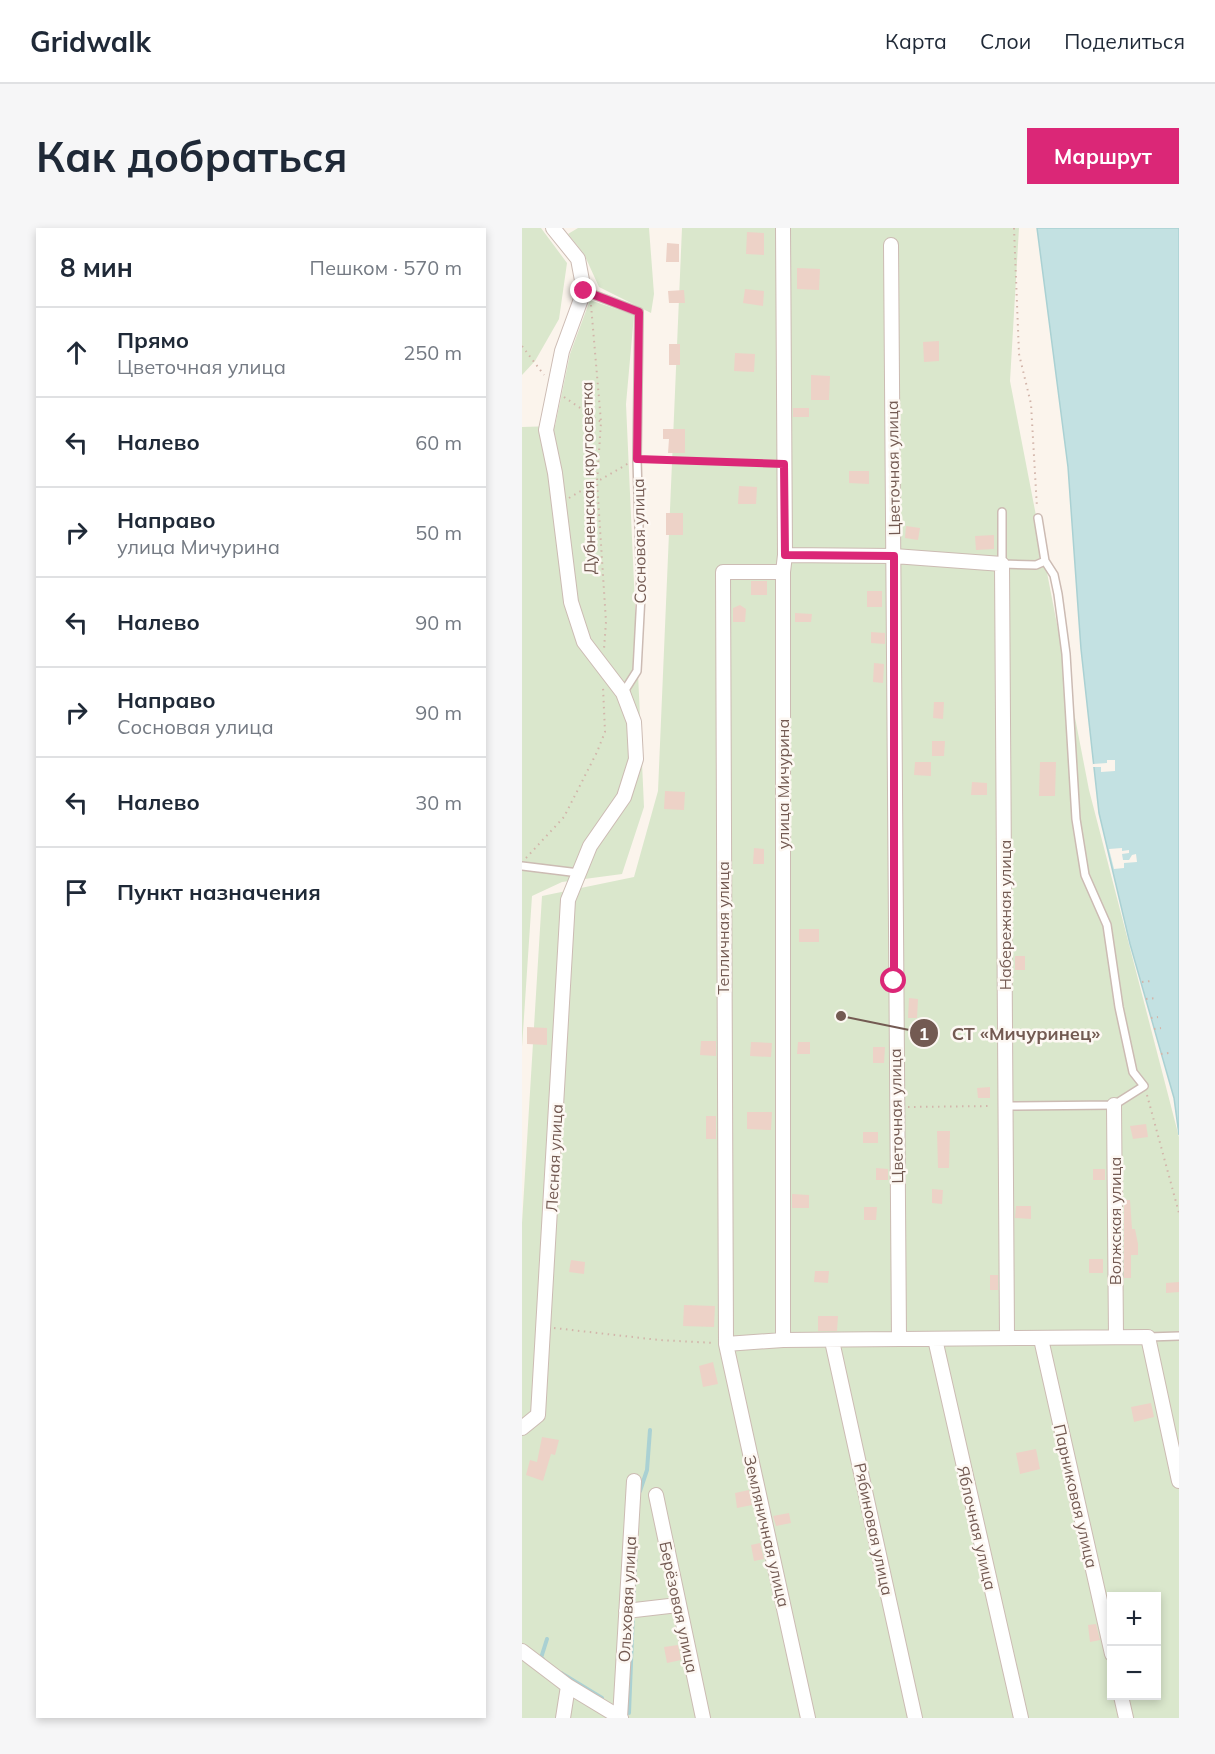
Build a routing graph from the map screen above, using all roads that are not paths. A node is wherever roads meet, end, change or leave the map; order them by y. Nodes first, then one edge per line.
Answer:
1 (553, 228) edge
2 (783, 228) edge
3 (891, 245) dead end
4 (584, 291) junction
5 (1002, 512) dead end
6 (1038, 518) road end
7 (785, 555) junction
8 (894, 556) junction
9 (1046, 561) junction
10 (1002, 564) junction
11 (783, 572) junction
12 (623, 693) junction
13 (522, 864) edge
14 (579, 873) junction
15 (1114, 1105) junction
16 (1006, 1106) junction
17 (1179, 1336) edge
18 (1116, 1337) junction
19 (1148, 1337) junction
20 (1007, 1338) junction
21 (1041, 1338) junction
22 (899, 1339) junction
23 (935, 1339) junction
24 (783, 1340) junction
25 (832, 1341) junction
26 (726, 1344) junction
27 (522, 1428) edge
28 (634, 1480) dead end
29 (1179, 1481) edge
30 (656, 1496) dead end
31 (678, 1605) junction
32 (632, 1610) junction
33 (1110, 1646) edge
34 (522, 1652) edge
35 (568, 1686) junction
36 (1122, 1700) edge
37 (563, 1718) edge
38 (621, 1718) edge
39 (703, 1718) edge
40 (808, 1718) edge
41 (915, 1718) edge
42 (1021, 1718) edge
43 (1126, 1718) edge

1 - 4 street
2 - 7 street, улица Мичурина
3 - 8 street, Цветочная улица
4 - 12 street, Лесная улица
4 - 12 lane, Сосновая улица
5 - 10 lane
6 - 9 lane
7 - 8 street
7 - 11 street, улица Мичурина
8 - 10 street
8 - 22 street, Цветочная улица
9 - 10 lane
9 - 15 lane
10 - 16 street, Набережная улица
11 - 24 street, улица Мичурина
11 - 26 street, Тепличная улица
12 - 14 street, Лесная улица
13 - 14 lane
14 - 27 street, Лесная улица
15 - 16 lane
15 - 18 street, Волжская улица
16 - 20 street, Набережная улица
17 - 19 lane
18 - 19 street
18 - 21 street
19 - 29 street
20 - 21 street
20 - 23 street
21 - 33 street, Парниковая улица
22 - 23 street
22 - 25 street
23 - 42 street, Яблочная улица
24 - 25 street
24 - 26 street
25 - 41 street, Рябиновая улица
26 - 40 street, Земляничная улица
28 - 32 street, Ольховая улица
30 - 31 street, Берёзовая улица
31 - 32 street
31 - 39 street, Берёзовая улица
32 - 38 street, Ольховая улица
34 - 35 street
35 - 37 street
35 - 38 street
36 - 43 street

